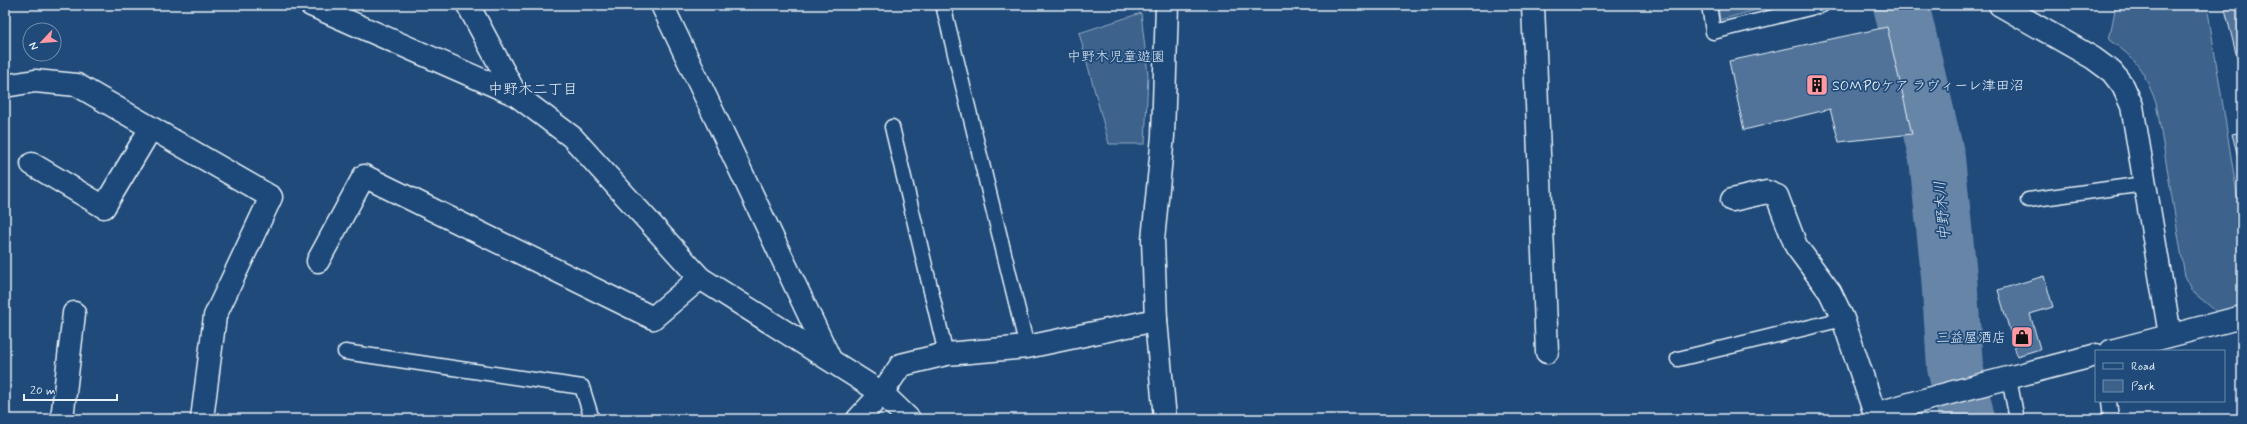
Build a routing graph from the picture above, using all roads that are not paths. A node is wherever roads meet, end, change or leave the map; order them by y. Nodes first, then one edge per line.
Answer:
1 (311, 5) edge
2 (468, 5) edge
3 (662, 5) edge
4 (943, 5) edge
5 (1167, 5) edge
6 (1533, 5) edge
7 (1708, 5) edge
8 (1822, 5) edge
9 (2000, 5) edge
10 (5, 86) edge
11 (516, 95) junction
12 (892, 127) dead end
13 (151, 128) junction
14 (32, 164) dead end
15 (2144, 184) junction
16 (1732, 200) dead end
17 (2028, 200) dead end
18 (318, 261) dead end
19 (700, 278) junction
20 (74, 313) dead end
21 (2242, 317) edge
22 (1156, 320) junction
23 (1843, 320) junction
24 (2170, 335) junction
25 (1027, 347) junction
26 (2115, 350) edge
27 (345, 352) dead end
28 (1547, 352) dead end
29 (946, 354) junction
30 (2095, 355) edge
31 (830, 359) junction
32 (1678, 359) dead end
33 (2009, 379) junction
34 (882, 393) junction
35 (2109, 402) edge
36 (1875, 416) edge
37 (62, 419) edge
38 (202, 419) edge
39 (592, 419) edge
40 (858, 419) edge
41 (908, 419) edge
42 (1165, 419) edge
43 (2017, 419) edge
44 (2111, 419) edge

1 - 11 street
2 - 11 street
3 - 31 street
4 - 25 lane
5 - 22 street
6 - 28 street
7 - 8 lane
9 - 15 street
10 - 13 street
11 - 19 street
12 - 29 lane
13 - 14 street
13 - 38 street
15 - 17 lane
15 - 24 street
16 - 23 street
18 - 19 street
19 - 31 street
20 - 37 street
21 - 24 street
22 - 25 street
22 - 42 street
23 - 32 lane
23 - 36 street
24 - 26 street
25 - 29 street
27 - 39 lane
29 - 34 street
30 - 33 street
31 - 34 street
33 - 36 street
33 - 43 lane
34 - 40 street
34 - 41 street
35 - 44 lane

